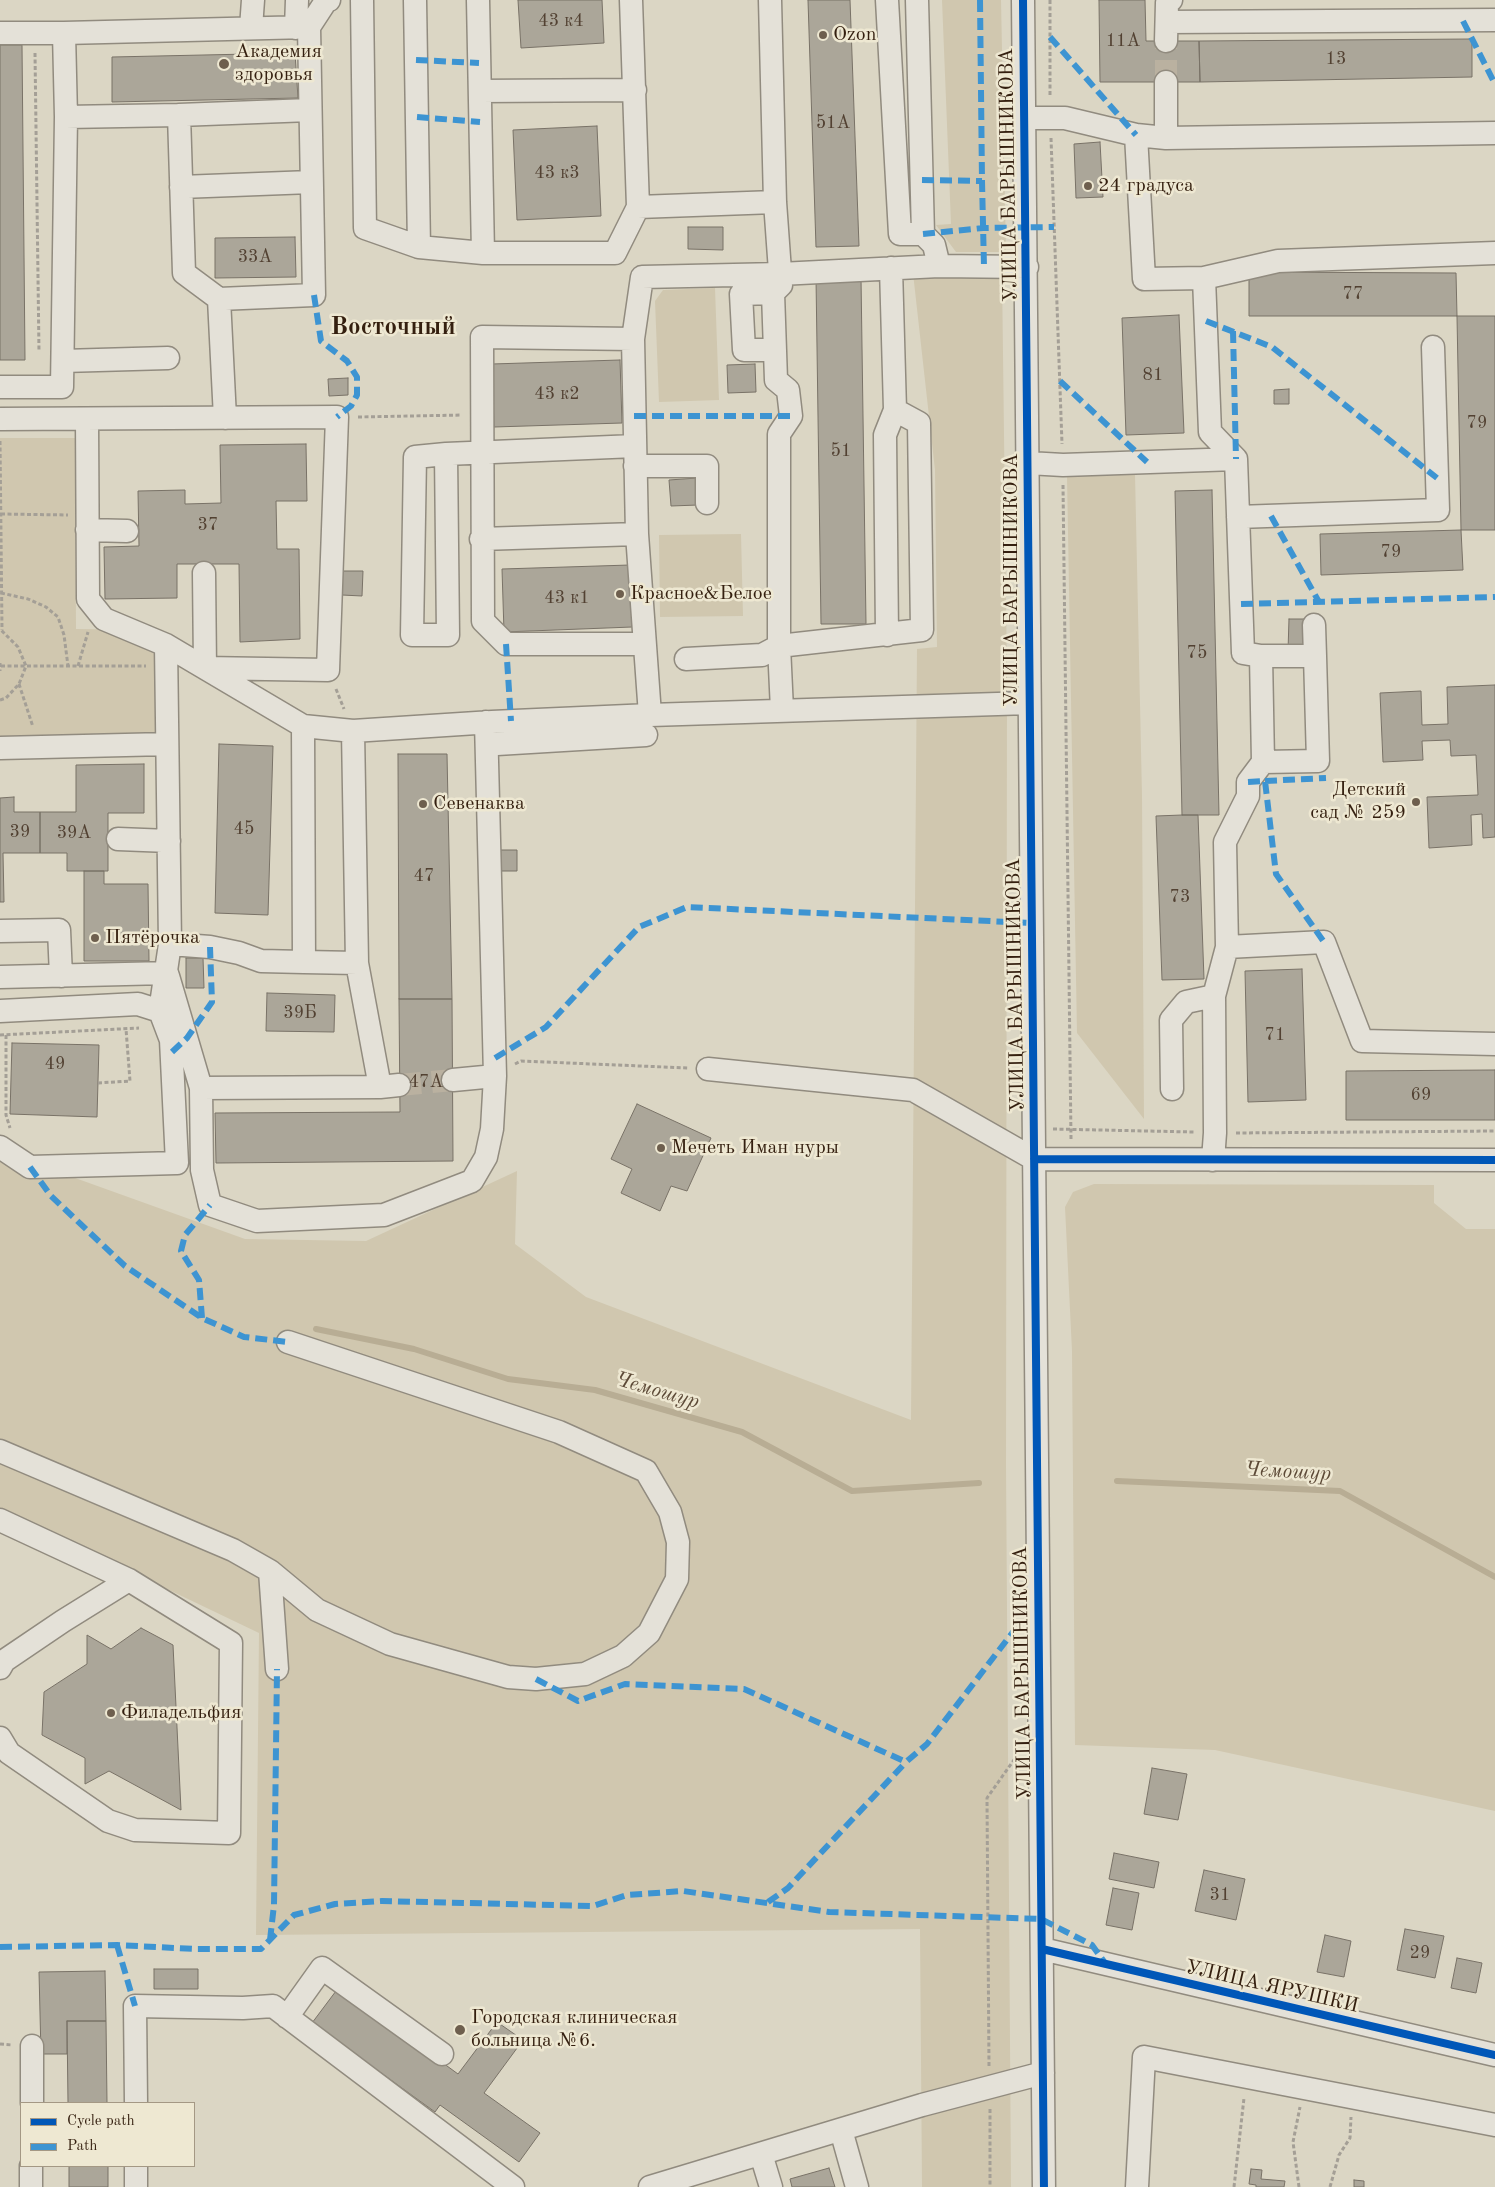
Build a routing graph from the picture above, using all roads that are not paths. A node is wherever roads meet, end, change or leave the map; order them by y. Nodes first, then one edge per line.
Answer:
1 (253, 0) edge
2 (297, 0) edge
3 (329, 0) edge
4 (362, 0) edge
5 (415, 0) edge
6 (478, 0) edge
7 (631, 0) edge
8 (770, 0) edge
9 (887, 0) edge
10 (917, 0) edge
11 (1023, 0) edge
12 (1171, 0) edge
13 (1495, 20) edge
14 (302, 27) junction
15 (251, 28) junction
16 (0, 32) edge
17 (64, 33) junction
18 (1166, 82) tunnel mouth
19 (635, 90) junction
20 (480, 91) junction
21 (310, 110) junction
22 (179, 115) junction
23 (66, 117) junction
24 (1025, 118) junction
25 (1495, 133) edge
26 (1136, 135) junction
27 (1166, 138) junction
28 (311, 182) junction
29 (181, 187) junction
30 (775, 202) junction
31 (638, 207) junction
32 (923, 234) junction
33 (419, 248) junction
34 (484, 252) junction
35 (1495, 253) edge
36 (939, 266) junction
37 (1027, 267) junction
38 (891, 268) junction
39 (1204, 278) junction
40 (777, 284) junction
41 (219, 299) junction
42 (633, 339) junction
43 (1433, 347) dead end
44 (775, 350) junction
45 (168, 358) dead end
46 (63, 361) junction
47 (0, 387) edge
48 (895, 410) junction
49 (225, 418) junction
50 (0, 419) edge
51 (87, 419) junction
52 (482, 453) junction
53 (446, 454) junction
54 (635, 456) junction
55 (1236, 459) junction
56 (1028, 463) junction
57 (707, 503) dead end
58 (1238, 518) junction
59 (87, 523) junction
60 (127, 530) dead end
61 (637, 534) junction
62 (481, 539) junction
63 (204, 573) dead end
64 (1314, 626) dead end
65 (887, 635) junction
66 (644, 644) junction
67 (779, 646) junction
68 (166, 655) junction
69 (1261, 656) junction
70 (1315, 656) junction
71 (686, 659) dead end
72 (205, 668) junction
73 (1029, 703) junction
74 (782, 710) junction
75 (486, 722) junction
76 (648, 725) junction
77 (304, 726) junction
78 (572, 729) junction
79 (353, 731) junction
80 (167, 744) junction
81 (497, 744) dead end
82 (0, 748) edge
83 (1263, 762) junction
84 (118, 840) dead end
85 (169, 841) junction
86 (0, 931) edge
87 (170, 944) junction
88 (1227, 947) junction
89 (304, 962) junction
90 (356, 963) junction
91 (167, 973) junction
92 (61, 976) junction
93 (0, 977) edge
94 (1214, 996) junction
95 (0, 1011) edge
96 (163, 1018) junction
97 (1495, 1044) edge
98 (708, 1069) road end
99 (495, 1076) junction
100 (453, 1080) tunnel mouth
101 (201, 1088) junction
102 (1172, 1089) dead end
103 (6, 1141) edge
104 (1034, 1159) junction
105 (1213, 1160) junction
106 (1495, 1160) edge
107 (288, 1342) dead end
108 (0, 1451) edge
109 (0, 1520) edge
110 (270, 1571) junction
111 (129, 1580) junction
112 (0, 1668) edge
113 (277, 1669) dead end
114 (0, 1738) edge
115 (1042, 1950) junction
116 (287, 2017) junction
117 (32, 2046) dead end
118 (442, 2054) dead end
119 (1495, 2055) edge
120 (1043, 2073) junction
121 (32, 2102) edge
122 (136, 2102) edge
123 (1495, 2125) edge
124 (841, 2130) junction
125 (761, 2154) junction
126 (32, 2167) edge
127 (136, 2167) edge
128 (31, 2187) edge
129 (136, 2187) edge
130 (513, 2187) edge
131 (650, 2187) edge
132 (771, 2187) edge
133 (857, 2187) edge
134 (1044, 2187) edge
135 (1137, 2187) edge

1 - 15 street
2 - 14 street
3 - 14 street
4 - 33 street
5 - 33 street
6 - 20 street
7 - 19 street
8 - 30 street
9 - 32 street
10 - 32 street
11 - 24 street, УЛИЦА БАРЫШНИКОВА
12 - 13 street
14 - 15 street
14 - 21 street
15 - 17 street
16 - 17 street
17 - 23 street
18 - 27 street
19 - 20 street
19 - 31 street
20 - 34 street
21 - 22 street
21 - 28 street
22 - 23 street
22 - 29 street
23 - 46 street
24 - 26 street
24 - 37 street, УЛИЦА БАРЫШНИКОВА
25 - 27 street
26 - 27 street
26 - 39 street
28 - 29 street
28 - 41 street
29 - 41 street
30 - 31 street
30 - 40 street
31 - 34 street
32 - 36 street
33 - 34 street
35 - 39 street
36 - 37 street
36 - 38 street
37 - 56 street, УЛИЦА БАРЫШНИКОВА
38 - 40 street
38 - 48 street
39 - 55 street
40 - 42 street
40 - 44 street
40 - 44 street
41 - 49 street
42 - 52 street
42 - 54 street
43 - 58 street
44 - 67 street
45 - 46 street
46 - 47 street
48 - 65 street
48 - 65 street
49 - 51 street
49 - 72 street
50 - 51 street
51 - 59 street
52 - 53 street
52 - 54 street
52 - 62 street
53 - 53 street
54 - 57 street
54 - 61 street
55 - 56 street
55 - 58 street
56 - 73 street, УЛИЦА БАРЫШНИКОВА
58 - 69 street
59 - 60 street
59 - 68 street
61 - 62 street
61 - 66 street
62 - 66 street
63 - 72 street
64 - 70 street
65 - 67 street
66 - 76 street
67 - 71 street
67 - 74 street
68 - 72 street
68 - 80 street
69 - 70 street
69 - 83 street
70 - 83 street
72 - 77 street
73 - 74 street
73 - 104 street, УЛИЦА БАРЫШНИКОВА
74 - 76 street
75 - 78 street
75 - 79 street
75 - 99 street
76 - 78 street
77 - 79 street
77 - 89 street
78 - 81 street
79 - 90 street
80 - 82 street
80 - 85 street
83 - 88 street
84 - 85 street
85 - 87 street
86 - 92 street
87 - 89 street
87 - 91 street
88 - 94 street
88 - 97 street
89 - 90 street
90 - 101 street
91 - 92 street
91 - 96 street
91 - 101 street
92 - 93 street
94 - 102 street
94 - 105 street
95 - 96 street
96 - 103 street
98 - 104 street
99 - 100 street
99 - 101 street
104 - 105 street
104 - 115 street, УЛИЦА БАРЫШНИКОВА
105 - 106 street
107 - 110 street
108 - 110 street
109 - 111 street
110 - 113 street
111 - 112 street
111 - 114 street
115 - 119 street, УЛИЦА ЯРУШКИ
115 - 120 street, УЛИЦА БАРЫШНИКОВА
116 - 118 street
116 - 122 street
116 - 130 street
117 - 121 street
120 - 124 street
120 - 134 street, УЛИЦА БАРЫШНИКОВА
123 - 135 street
124 - 125 street
124 - 133 street
125 - 131 street
125 - 132 street
126 - 128 street
127 - 129 street

